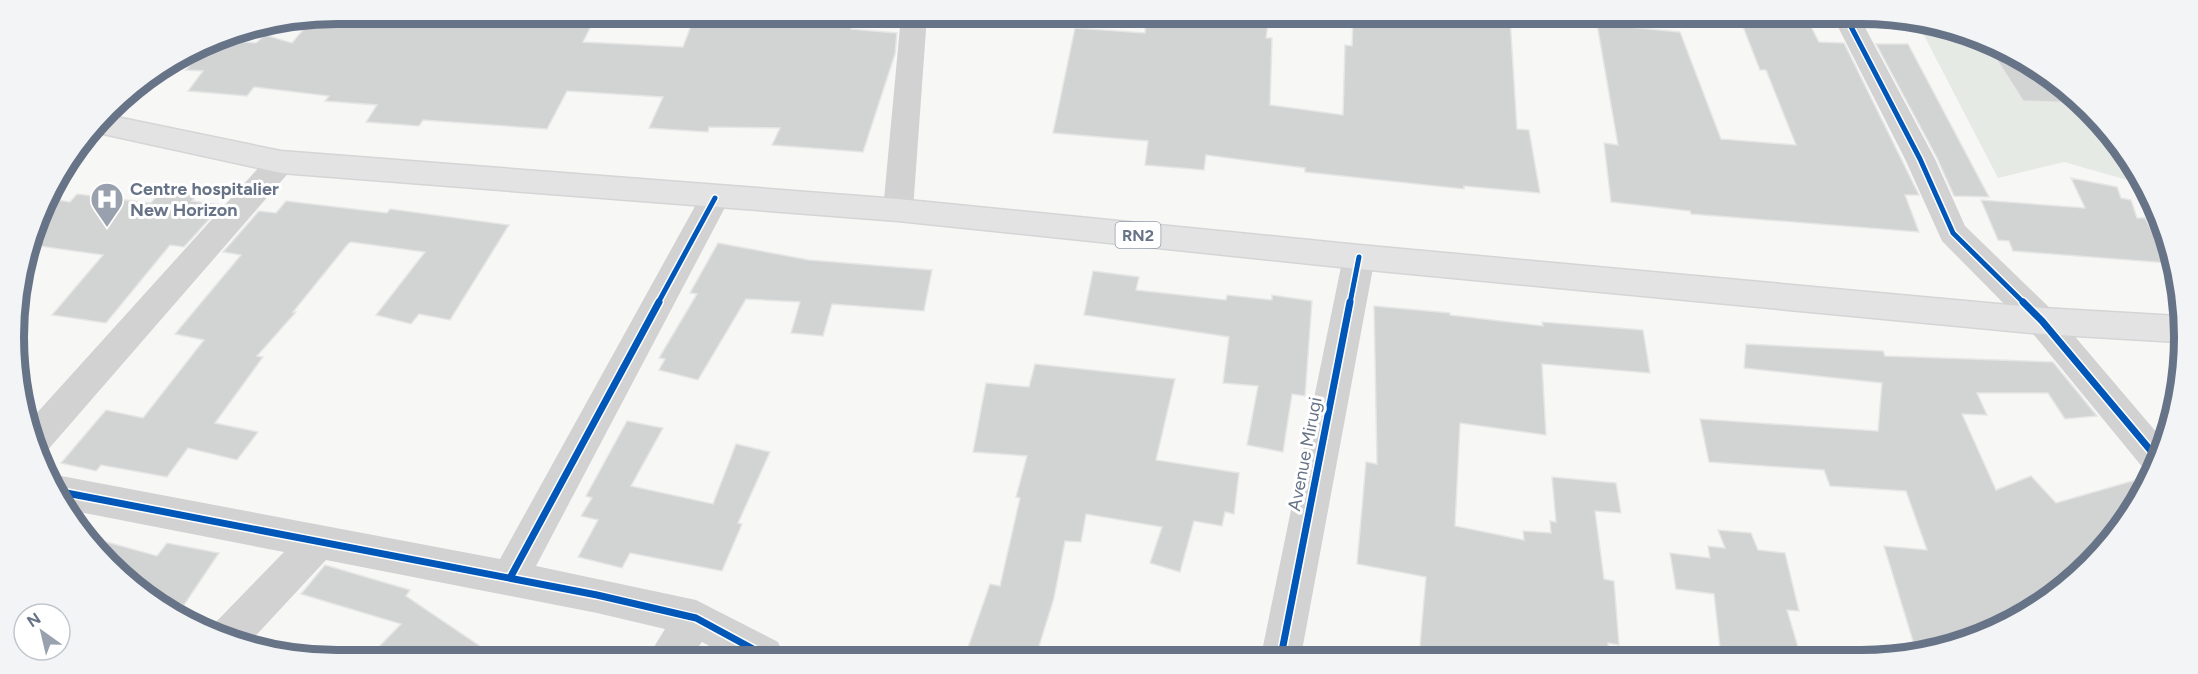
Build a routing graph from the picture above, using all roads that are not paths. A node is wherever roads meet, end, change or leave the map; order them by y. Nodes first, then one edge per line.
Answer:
1 (913, 24) edge
2 (1849, 24) edge
3 (107, 126) edge
4 (280, 162) junction
5 (715, 198) junction
6 (898, 210) junction
7 (1359, 257) junction
8 (2042, 321) junction
9 (2174, 329) edge
10 (40, 434) edge
11 (2152, 452) edge
12 (65, 493) edge
13 (318, 542) junction
14 (510, 578) junction
15 (696, 618) junction
16 (233, 632) edge
17 (673, 650) edge
18 (755, 650) edge
19 (1282, 650) edge

1 - 6 street
2 - 8 street
3 - 4 highway, RN2
4 - 5 highway, RN2
4 - 10 street
5 - 6 highway, RN2
5 - 14 street
6 - 7 highway, RN2
7 - 8 highway, RN2
7 - 19 street, Avenue Mirugi
8 - 9 highway, RN2
8 - 11 street
12 - 13 street
13 - 14 street
13 - 16 street
14 - 15 street
15 - 17 street
15 - 18 street

